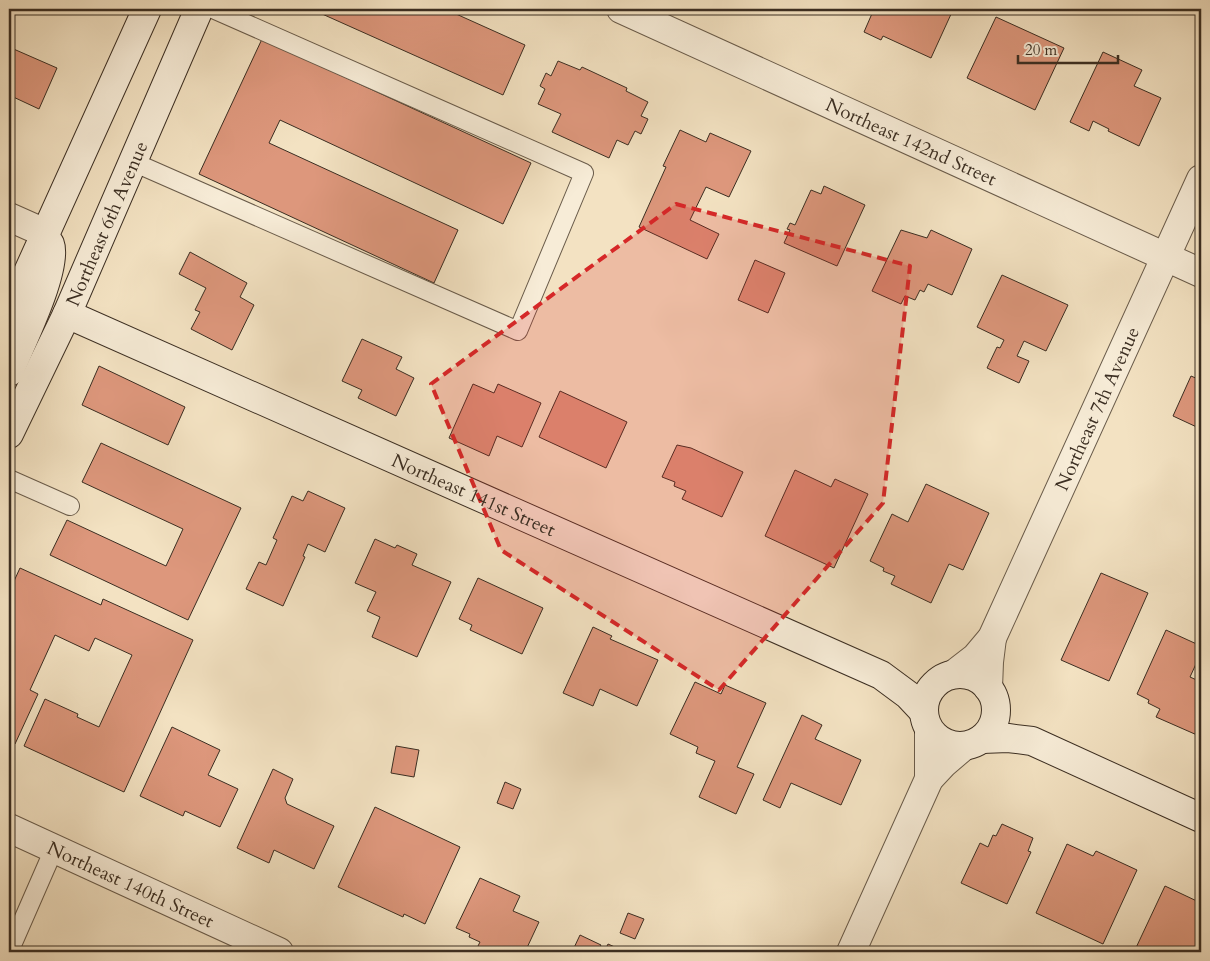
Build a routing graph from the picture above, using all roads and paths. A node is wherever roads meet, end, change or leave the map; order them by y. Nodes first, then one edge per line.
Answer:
1 (147, 9) edge
2 (199, 9) edge
3 (214, 9) edge
4 (621, 9) edge
5 (133, 162) junction
6 (1201, 179) edge
7 (9, 217) edge
8 (45, 234) junction
9 (1166, 257) junction
10 (1201, 273) edge
11 (9, 314) edge
12 (67, 314) junction
13 (9, 372) edge
14 (9, 434) edge
15 (9, 479) edge
16 (70, 506) dead end
17 (992, 638) junction
18 (882, 675) junction
19 (946, 677) junction
20 (992, 699) junction
21 (926, 721) junction
22 (1032, 741) junction
23 (973, 743) junction
24 (929, 779) junction
25 (1201, 818) edge
26 (9, 828) edge
27 (54, 850) junction
28 (9, 952) edge
29 (279, 952) edge
30 (851, 952) edge

1 - 8 street
2 - 5 street, Northeast 6th Avenue
3 - 5 lane
4 - 9 street, Northeast 142nd Street
5 - 12 street, Northeast 6th Avenue
6 - 9 street, Northeast 7th Avenue
7 - 8 street
8 - 11 street
8 - 13 street
9 - 10 street, Northeast 142nd Street
9 - 17 street, Northeast 7th Avenue
12 - 14 street, Northeast 6th Avenue
12 - 18 street, Northeast 141st Street
15 - 16 lane
17 - 19 street, Northeast 7th Avenue
17 - 20 street, Northeast 7th Avenue
18 - 19 street, Northeast 141st Street
18 - 21 street, Northeast 141st Street
19 - 20 street
19 - 21 street
20 - 22 street
20 - 23 street
21 - 23 street
21 - 24 street
22 - 23 street
22 - 25 street
23 - 24 street
24 - 30 street
26 - 27 street, Northeast 140th Street
27 - 28 lane
27 - 29 street, Northeast 140th Street

